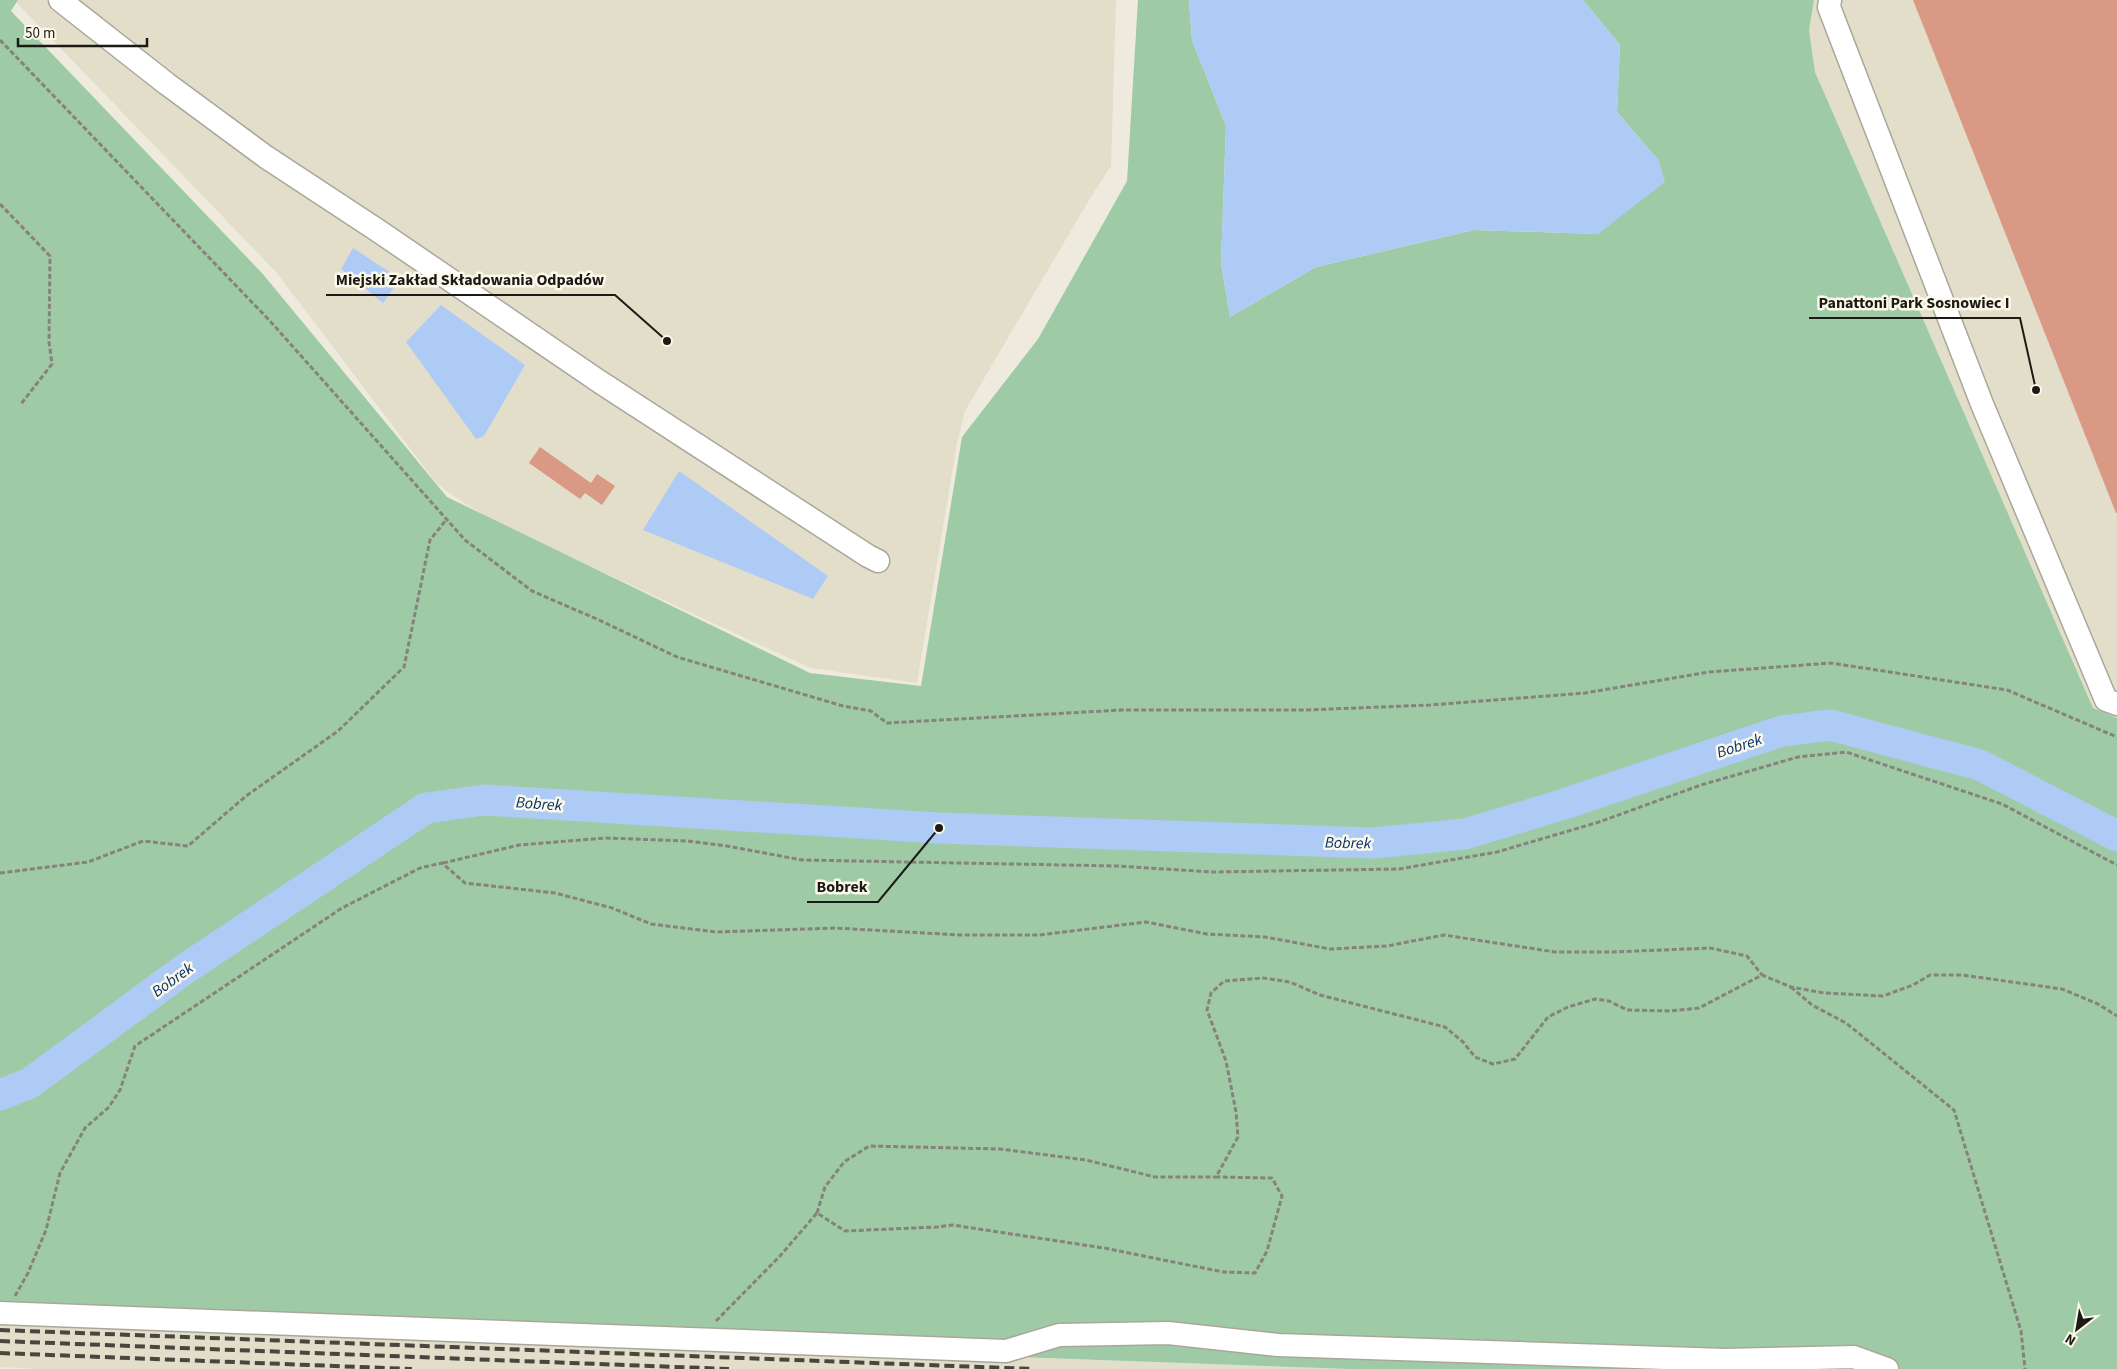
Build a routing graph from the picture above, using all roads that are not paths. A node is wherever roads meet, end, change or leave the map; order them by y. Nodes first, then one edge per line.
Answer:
1 (60, 0) edge
2 (1830, 0) edge
3 (878, 560) dead end
4 (2117, 704) edge
5 (2, 1313) edge
6 (1887, 1369) edge

1 - 3 lane
2 - 4 lane
5 - 6 lane

